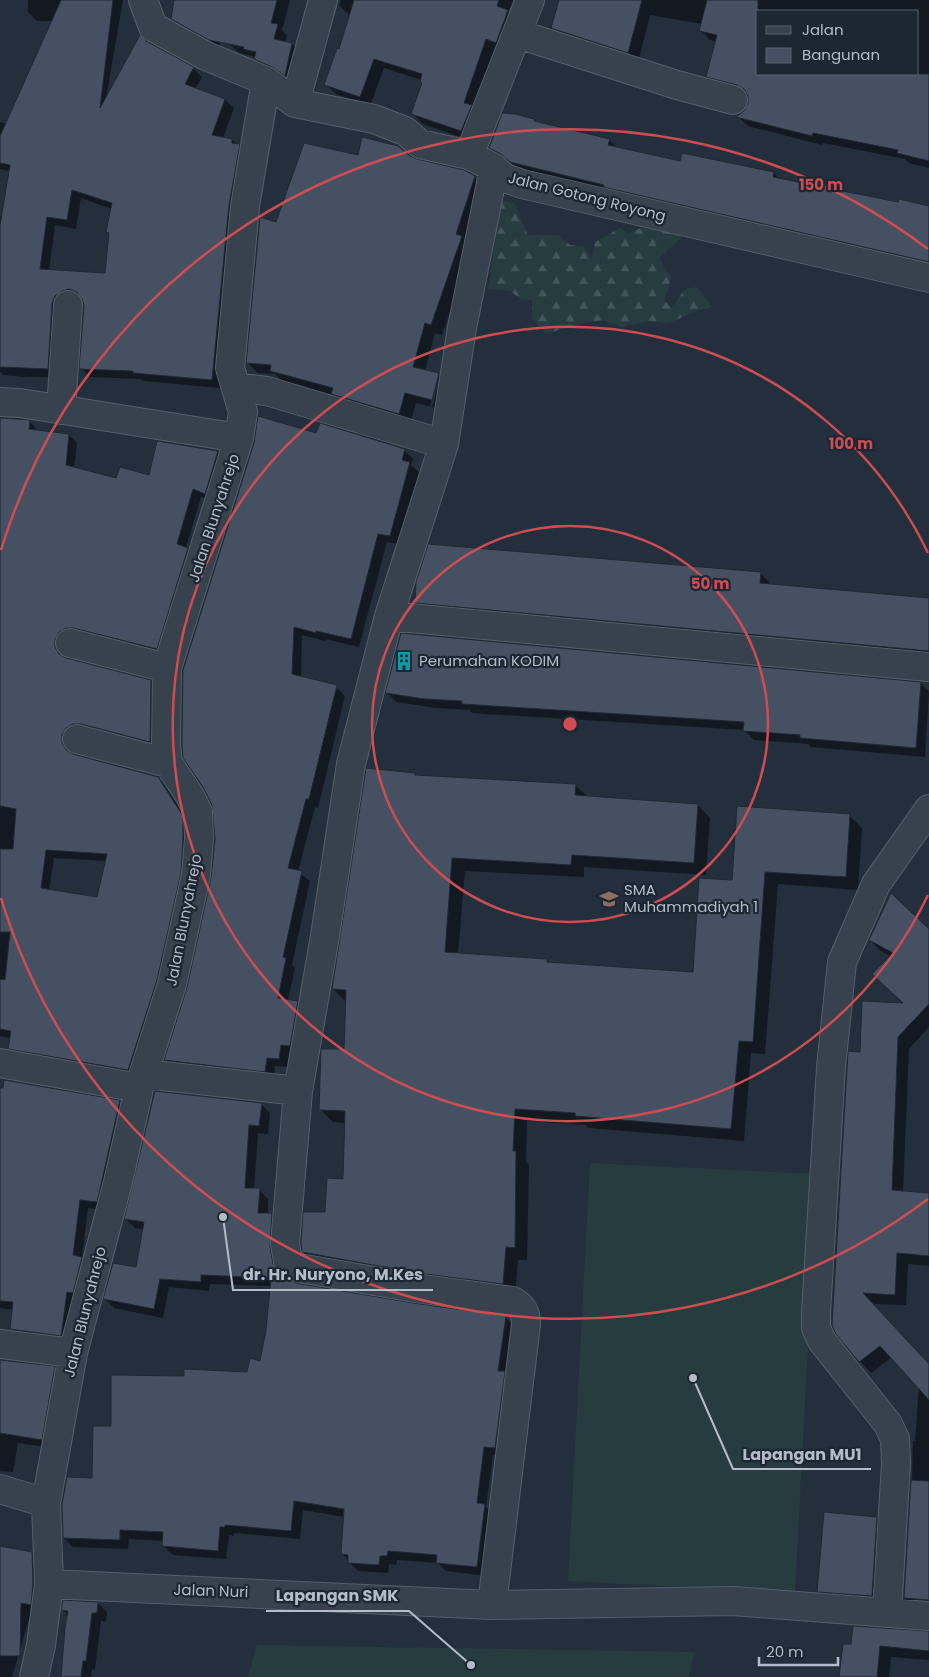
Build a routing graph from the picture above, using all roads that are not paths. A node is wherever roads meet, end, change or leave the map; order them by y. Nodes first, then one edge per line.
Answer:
1 (143, 0) edge
2 (323, 0) edge
3 (530, 0) edge
4 (518, 34) junction
5 (266, 81) junction
6 (733, 100) dead end
7 (295, 103) junction
8 (469, 155) junction
9 (494, 168) junction
10 (929, 278) edge
11 (68, 305) dead end
12 (236, 387) junction
13 (0, 402) edge
14 (61, 410) junction
15 (240, 438) junction
16 (444, 444) junction
17 (389, 616) junction
18 (70, 643) dead end
19 (928, 666) dead end
20 (167, 668) junction
21 (77, 739) dead end
22 (168, 764) junction
23 (929, 809) edge
24 (0, 1063) edge
25 (142, 1081) junction
26 (298, 1092) junction
27 (0, 1344) edge
28 (73, 1353) junction
29 (0, 1489) edge
30 (46, 1503) junction
31 (49, 1584) junction
32 (492, 1605) junction
33 (887, 1613) junction
34 (929, 1616) edge
35 (34, 1677) edge

1 - 5 street, Jalan Gotong Royong
2 - 7 street
3 - 4 street
4 - 6 street
4 - 8 street
5 - 7 street, Jalan Gotong Royong
5 - 12 street, Jalan Blunyahrejo
7 - 8 street, Jalan Gotong Royong
8 - 9 street, Jalan Gotong Royong
9 - 10 street, Jalan Gotong Royong
9 - 16 street
11 - 14 street
12 - 15 street, Jalan Blunyahrejo
12 - 16 street
13 - 14 street
14 - 15 street
15 - 20 street, Jalan Blunyahrejo
16 - 17 street
17 - 19 street
17 - 26 street
18 - 20 street
20 - 22 street, Jalan Blunyahrejo
21 - 22 street
22 - 25 street, Jalan Blunyahrejo
23 - 33 street
24 - 25 street
25 - 26 street
25 - 28 street, Jalan Blunyahrejo
26 - 32 street
27 - 28 street
28 - 30 street, Jalan Blunyahrejo
29 - 30 street
30 - 31 street, Jalan Blunyahrejo
31 - 32 street, Jalan Nuri
31 - 35 street, Jalan Blunyahrejo
32 - 33 street, Jalan Nuri
33 - 34 street, Jalan Nuri

